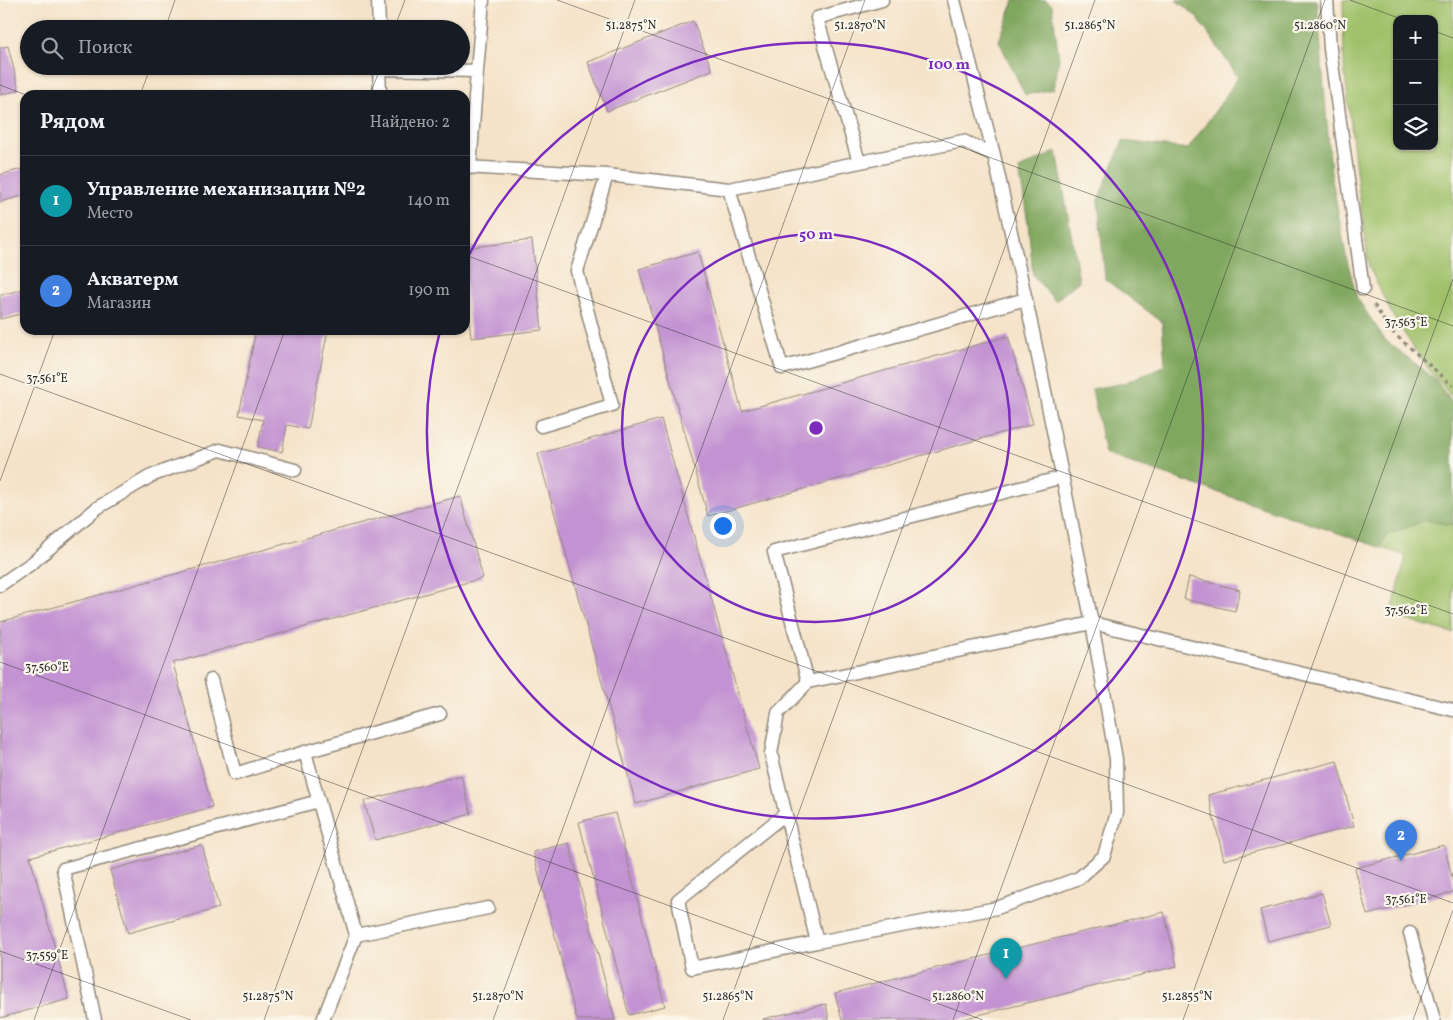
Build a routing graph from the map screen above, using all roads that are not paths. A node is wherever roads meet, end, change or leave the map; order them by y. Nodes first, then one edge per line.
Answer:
1 (378, 0) edge
2 (483, 0) edge
3 (882, 0) edge
4 (954, 0) edge
5 (1327, 0) edge
6 (379, 20) edge
7 (470, 71) edge
8 (477, 71) junction
9 (379, 75) edge
10 (380, 90) edge
11 (470, 139) edge
12 (994, 156) junction
13 (859, 162) junction
14 (470, 168) edge
15 (607, 175) junction
16 (728, 189) junction
17 (1363, 289) road end
18 (1026, 299) junction
19 (541, 426) dead end
20 (295, 470) dead end
21 (1063, 477) junction
22 (0, 585) edge
23 (1092, 623) junction
24 (211, 680) dead end
25 (808, 682) junction
26 (1453, 710) edge
27 (440, 714) dead end
28 (305, 752) junction
29 (319, 801) junction
30 (785, 814) junction
31 (488, 908) dead end
32 (1410, 934) dead end
33 (356, 935) junction
34 (817, 942) junction
35 (95, 1020) edge
36 (324, 1020) edge
37 (1434, 1020) edge

1 - 6 lane
2 - 8 lane
3 - 13 lane
4 - 12 lane
5 - 17 lane
7 - 8 lane
8 - 11 lane
9 - 10 lane
12 - 13 lane
12 - 18 lane
13 - 16 lane
14 - 15 lane
15 - 16 lane
15 - 19 lane
16 - 18 lane
18 - 21 lane
20 - 22 lane
21 - 23 lane
21 - 25 lane
23 - 25 lane
23 - 26 lane
23 - 34 lane
24 - 28 lane
25 - 30 lane
27 - 28 lane
28 - 29 lane
29 - 33 lane
29 - 35 lane
30 - 34 lane
30 - 34 lane
31 - 33 lane
32 - 37 lane
33 - 36 lane

